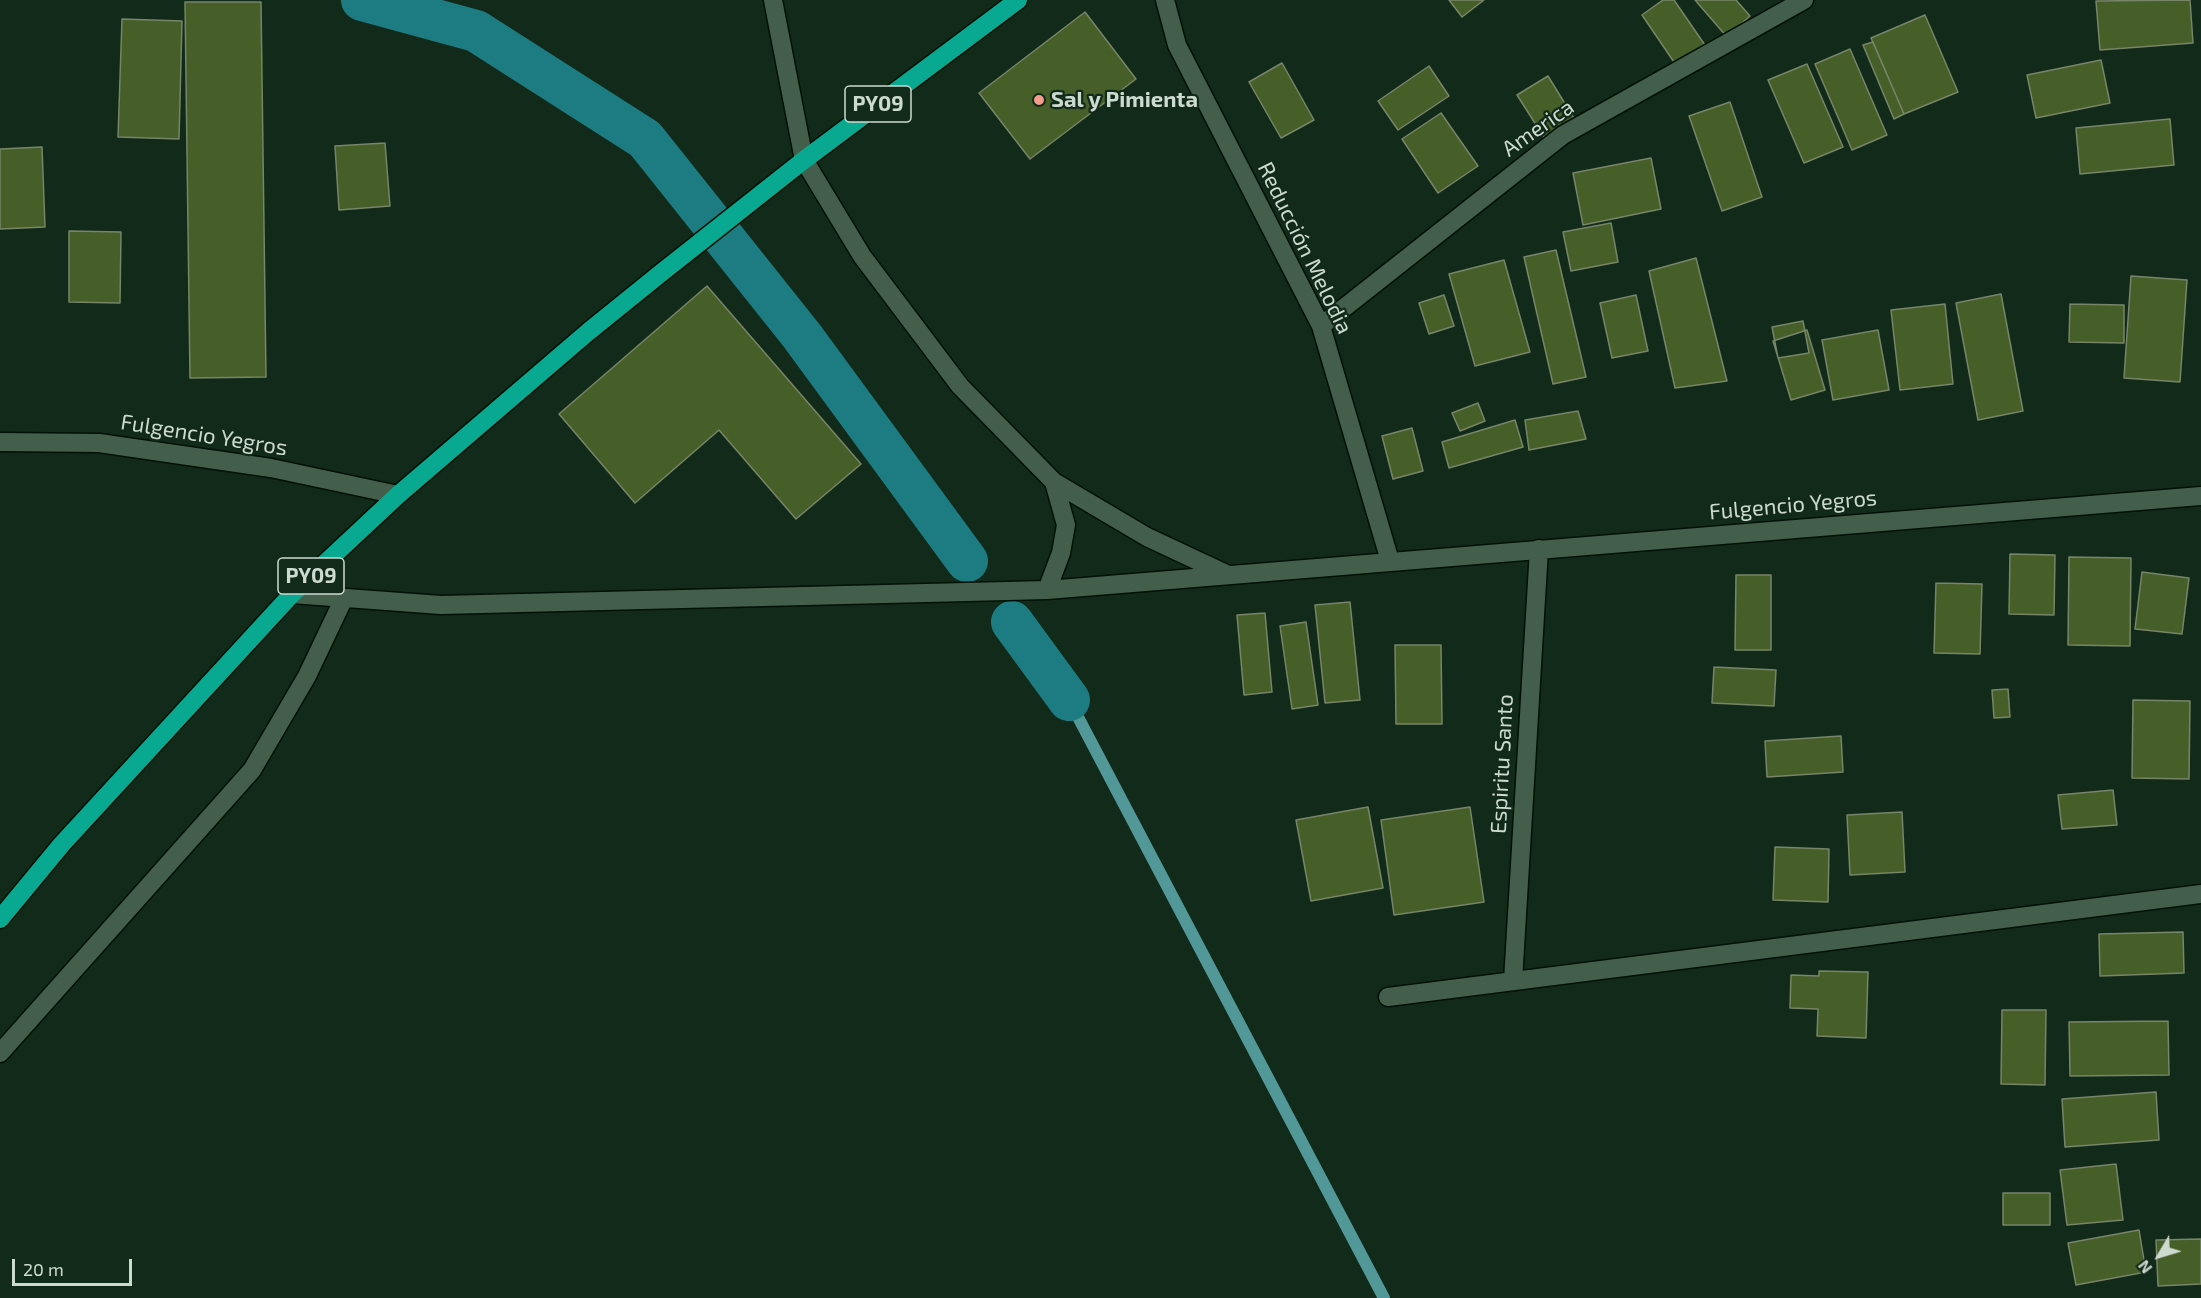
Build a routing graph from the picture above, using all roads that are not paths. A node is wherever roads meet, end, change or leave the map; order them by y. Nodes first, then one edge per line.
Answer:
1 (773, 0) edge
2 (1018, 0) edge
3 (1165, 0) edge
4 (1804, 0) edge
5 (804, 160) junction
6 (1321, 326) junction
7 (0, 442) edge
8 (1054, 482) junction
9 (398, 495) junction
10 (2201, 496) edge
11 (1539, 549) junction
12 (1389, 561) junction
13 (1228, 575) junction
14 (1047, 590) junction
15 (292, 594) junction
16 (344, 598) junction
17 (2201, 894) edge
18 (0, 919) edge
19 (1513, 981) junction
20 (1388, 997) dead end
21 (0, 1053) edge

1 - 5 street
2 - 5 highway, PY09
3 - 6 street, Reducción Melodia
4 - 6 street, America
5 - 8 street
5 - 9 highway, PY09
6 - 12 street, Reducción Melodia
7 - 9 street, Fulgencio Yegros
8 - 13 street
8 - 14 street
9 - 15 highway, PY09
10 - 11 street, Fulgencio Yegros
11 - 12 street, Fulgencio Yegros
11 - 19 street, Espiritu Santo
12 - 13 street, Fulgencio Yegros
13 - 14 street, Fulgencio Yegros
14 - 16 street, Fulgencio Yegros
15 - 16 street, Fulgencio Yegros
15 - 18 highway, PY09
16 - 21 street
17 - 19 street
19 - 20 street

